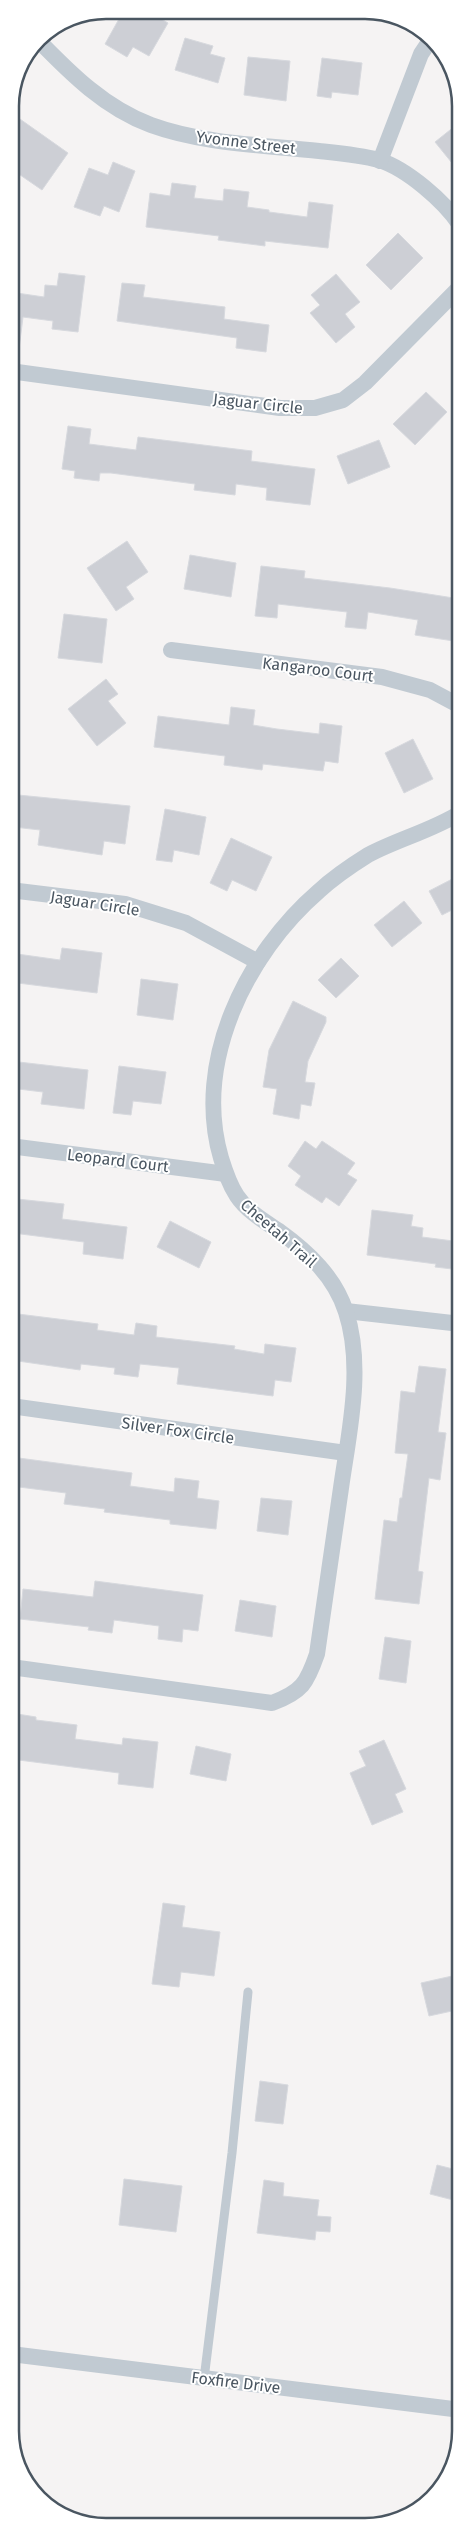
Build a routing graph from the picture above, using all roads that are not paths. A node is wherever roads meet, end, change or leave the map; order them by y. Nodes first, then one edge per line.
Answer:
1 (427, 44) edge
2 (43, 45) edge
3 (380, 161) junction
4 (452, 217) edge
5 (452, 295) edge
6 (19, 372) edge
7 (171, 650) dead end
8 (452, 702) edge
9 (452, 818) edge
10 (19, 891) edge
11 (258, 962) junction
12 (19, 1147) edge
13 (226, 1174) junction
14 (346, 1311) junction
15 (452, 1323) edge
16 (19, 1407) edge
17 (346, 1453) junction
18 (19, 1668) edge
19 (248, 1992) dead end
20 (19, 2355) edge
21 (204, 2378) junction
22 (452, 2409) edge

1 - 3 street
2 - 3 street, Yvonne Street
3 - 4 street, Yvonne Street
5 - 6 street, Jaguar Circle
7 - 8 street, Kangaroo Court
9 - 11 street, Cheetah Trail
10 - 11 street, Jaguar Circle
11 - 13 street, Cheetah Trail
12 - 13 street, Leopard Court
13 - 14 street, Cheetah Trail
14 - 15 street
14 - 17 street, Cheetah Trail
16 - 17 street, Silver Fox Circle
17 - 18 street, Cheetah Trail
19 - 21 lane
20 - 21 street, Foxfire Drive
21 - 22 street, Foxfire Drive

